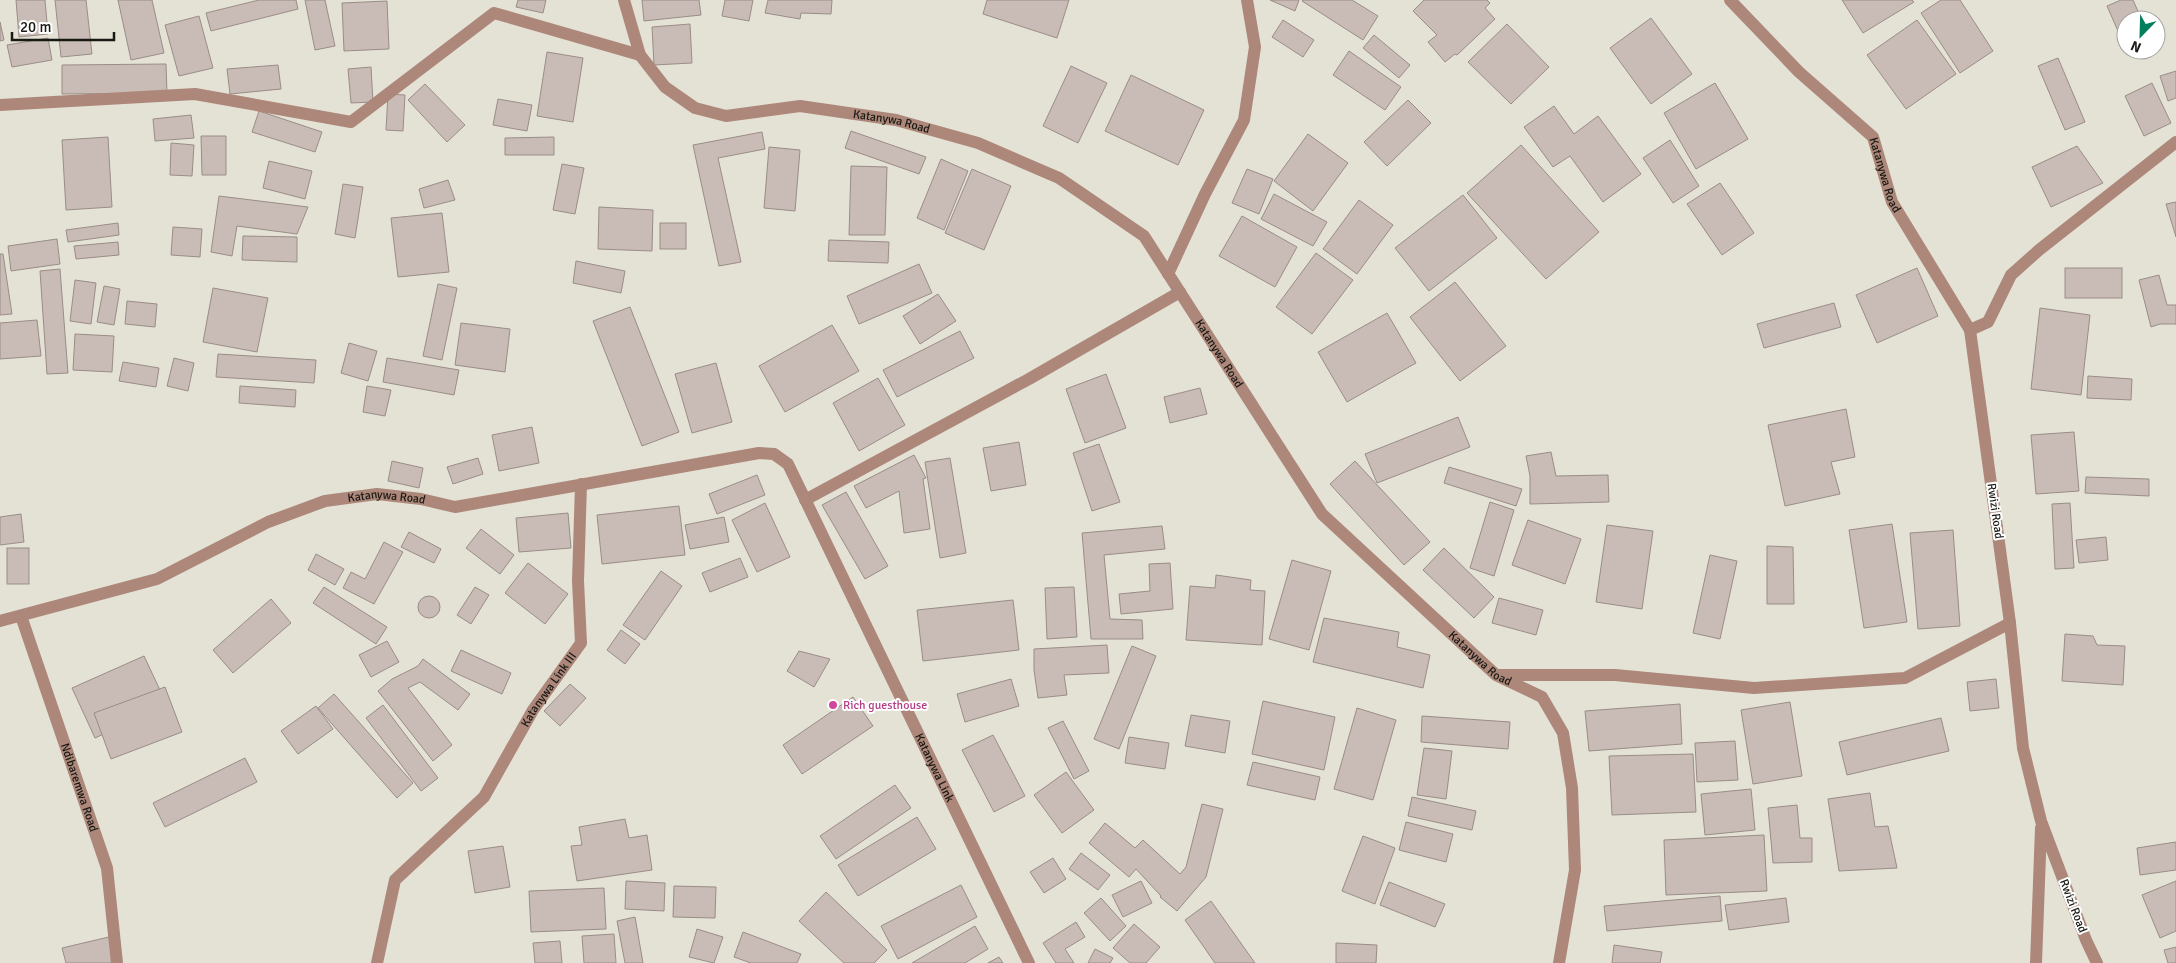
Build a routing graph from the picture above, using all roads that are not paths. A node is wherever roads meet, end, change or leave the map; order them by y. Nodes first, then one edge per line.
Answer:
1 (624, 0) edge
2 (1247, 0) edge
3 (1730, 0) edge
4 (640, 55) junction
5 (0, 105) edge
6 (2176, 142) edge
7 (1168, 274) junction
8 (1180, 292) junction
9 (1970, 330) junction
10 (788, 464) joint
11 (581, 484) junction
12 (805, 500) junction
13 (20, 616) junction
14 (0, 621) edge
15 (2010, 622) junction
16 (1496, 675) junction
17 (2041, 821) junction
18 (116, 963) edge
19 (377, 963) edge
20 (1029, 963) edge
21 (1559, 963) edge
22 (2036, 963) edge
23 (2097, 963) edge

1 - 4 street, Katanywa Road
2 - 7 street
3 - 9 street, Katanywa Road
4 - 5 street
4 - 7 street, Katanywa Road
6 - 9 street
7 - 8 street, Katanywa Road
8 - 12 street
8 - 16 street, Katanywa Road
9 - 15 street, Rwizi Road
10 - 11 street, Katanywa Road
10 - 12 street, Katanywa Link
11 - 13 street, Katanywa Road
11 - 19 street, Katanywa Link III
12 - 20 street, Katanywa Link
13 - 14 street, Katanywa Road
13 - 18 street, Ndibaremwa Road
15 - 16 street
15 - 17 street, Rwizi Road
16 - 21 street, Katanywa Road
17 - 22 street
17 - 23 street, Rwizi Road

